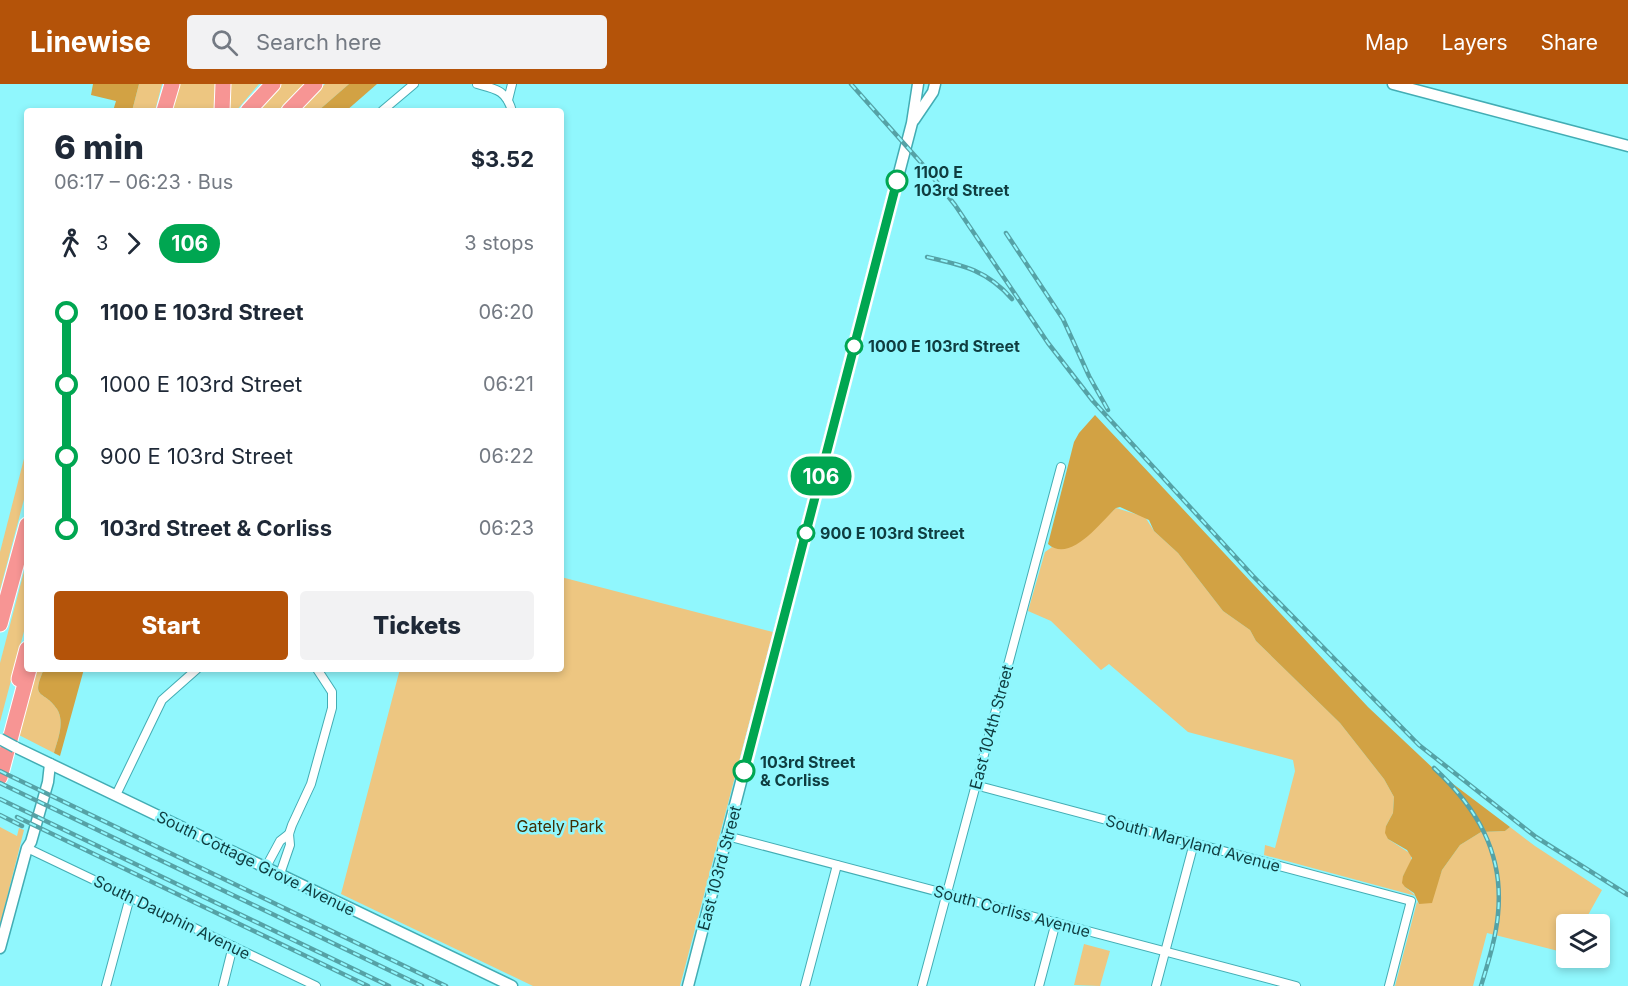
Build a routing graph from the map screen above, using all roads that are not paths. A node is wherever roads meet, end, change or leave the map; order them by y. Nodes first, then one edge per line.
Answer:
1 (172, 84) edge
2 (223, 84) edge
3 (273, 84) edge
4 (315, 84) edge
5 (414, 84) edge
6 (477, 84) edge
7 (512, 84) edge
8 (918, 84) edge
9 (935, 84) edge
10 (1394, 84) edge
11 (487, 85) edge
12 (508, 100) junction
13 (165, 108) edge
14 (222, 108) edge
15 (251, 108) edge
16 (292, 108) edge
17 (386, 108) edge
18 (511, 108) edge
19 (912, 123) junction
20 (1628, 147) edge
21 (1061, 467) dead end
22 (24, 536) edge
23 (0, 624) edge
24 (24, 660) edge
25 (28, 672) edge
26 (194, 672) edge
27 (319, 672) edge
28 (0, 739) edge
29 (0, 752) edge
30 (50, 764) junction
31 (0, 777) edge
32 (975, 785) junction
33 (116, 795) junction
34 (289, 834) junction
35 (727, 836) junction
36 (1194, 843) junction
37 (27, 848) junction
38 (837, 865) junction
39 (266, 867) junction
40 (280, 874) junction
41 (946, 894) junction
42 (130, 897) junction
43 (1056, 922) junction
44 (233, 946) junction
45 (0, 948) edge
46 (1165, 951) junction
47 (1273, 983) edge
48 (106, 986) edge
49 (223, 986) edge
50 (316, 986) edge
51 (512, 986) edge
52 (688, 986) edge
53 (805, 986) edge
54 (922, 986) edge
55 (1039, 986) edge
56 (1156, 986) edge
57 (1296, 986) edge
58 (1389, 986) edge

1 - 13 highway
2 - 14 highway
3 - 15 highway
4 - 16 highway
5 - 17 street
6 - 11 street
7 - 12 street
8 - 19 street, East 103rd Street
9 - 19 street, East 103rd Street
10 - 20 street
11 - 12 street
12 - 18 street
19 - 35 street, East 103rd Street
21 - 32 street, East 104th Street
22 - 23 highway
24 - 29 highway
25 - 31 highway
26 - 33 street
27 - 34 street
28 - 30 street, South Cottage Grove Avenue, bridge
30 - 33 street, South Cottage Grove Avenue
30 - 37 street
32 - 36 street, South Maryland Avenue
32 - 41 street, East 104th Street
33 - 39 street, South Cottage Grove Avenue
34 - 39 street
34 - 40 street
35 - 38 street, South Corliss Avenue
35 - 52 street, East 103rd Street
36 - 46 street
36 - 58 street, South Maryland Avenue
37 - 42 street, South Dauphin Avenue
37 - 45 street
38 - 41 street, South Corliss Avenue
38 - 53 street
39 - 40 street, South Cottage Grove Avenue
40 - 51 street, South Cottage Grove Avenue
41 - 43 street, South Corliss Avenue
41 - 54 street, East 104th Street
42 - 44 street, South Dauphin Avenue
42 - 48 street
43 - 46 street, South Corliss Avenue
43 - 55 street
44 - 49 street
44 - 50 street, South Dauphin Avenue
46 - 47 street, South Corliss Avenue
46 - 56 street
47 - 57 street, South Corliss Avenue

